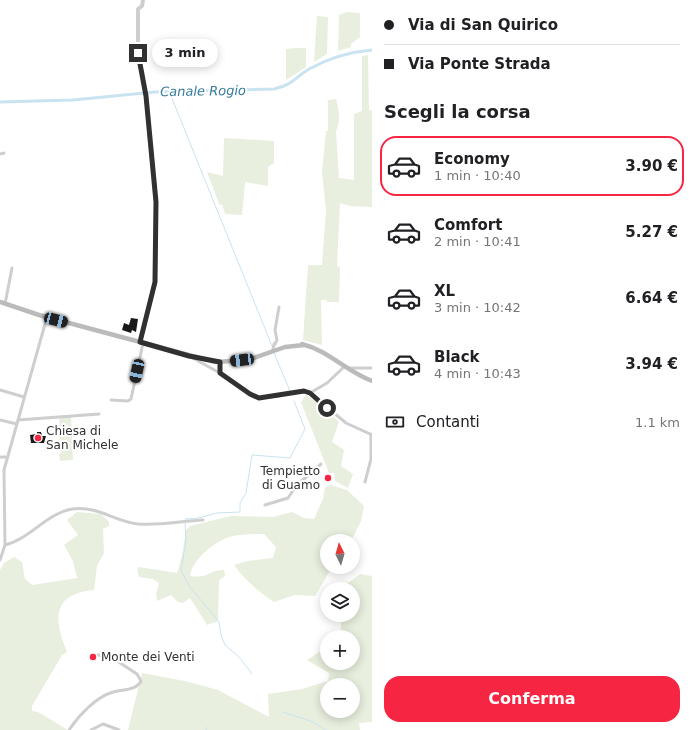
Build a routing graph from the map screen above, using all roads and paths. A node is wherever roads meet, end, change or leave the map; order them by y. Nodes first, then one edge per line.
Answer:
1 (143, 0) edge
2 (12, 268) dead end
3 (0, 302) edge
4 (6, 304) junction
5 (279, 307) dead end
6 (47, 317) junction
7 (141, 342) junction
8 (304, 345) junction
9 (274, 346) junction
10 (189, 356) junction
11 (244, 360) junction
12 (217, 362) junction
13 (345, 367) junction
14 (372, 368) edge
15 (215, 370) junction
16 (220, 373) junction
17 (372, 381) edge
18 (0, 390) edge
19 (310, 393) junction
20 (24, 397) junction
21 (111, 400) dead end
22 (99, 414) dead end
23 (0, 420) edge
24 (18, 420) junction
25 (17, 424) junction
26 (371, 435) edge
27 (0, 457) edge
28 (7, 458) junction
29 (321, 464) dead end
30 (365, 482) dead end
31 (265, 505) dead end
32 (202, 520) dead end
33 (5, 546) junction
34 (1, 554) edge
35 (0, 560) edge
36 (98, 656) dead end
37 (69, 730) edge
38 (91, 730) edge
39 (119, 730) edge

1 - 7 street
2 - 4 street
3 - 4 main road
4 - 6 main road
5 - 9 street
6 - 7 main road
6 - 20 street
7 - 10 main road
7 - 21 street
8 - 9 main road
8 - 11 main road
8 - 13 main road
9 - 11 main road
10 - 12 main road
10 - 15 street
11 - 12 main road
12 - 15 street
12 - 16 street
13 - 14 street
13 - 17 main road
13 - 19 street
15 - 16 street
16 - 19 street
18 - 20 street
19 - 26 street
20 - 24 street
22 - 24 street
23 - 25 street
24 - 25 street
25 - 28 street
26 - 30 street
27 - 28 street
28 - 33 street
29 - 31 street
32 - 33 street
33 - 34 street
34 - 35 street
36 - 37 street
38 - 39 street

